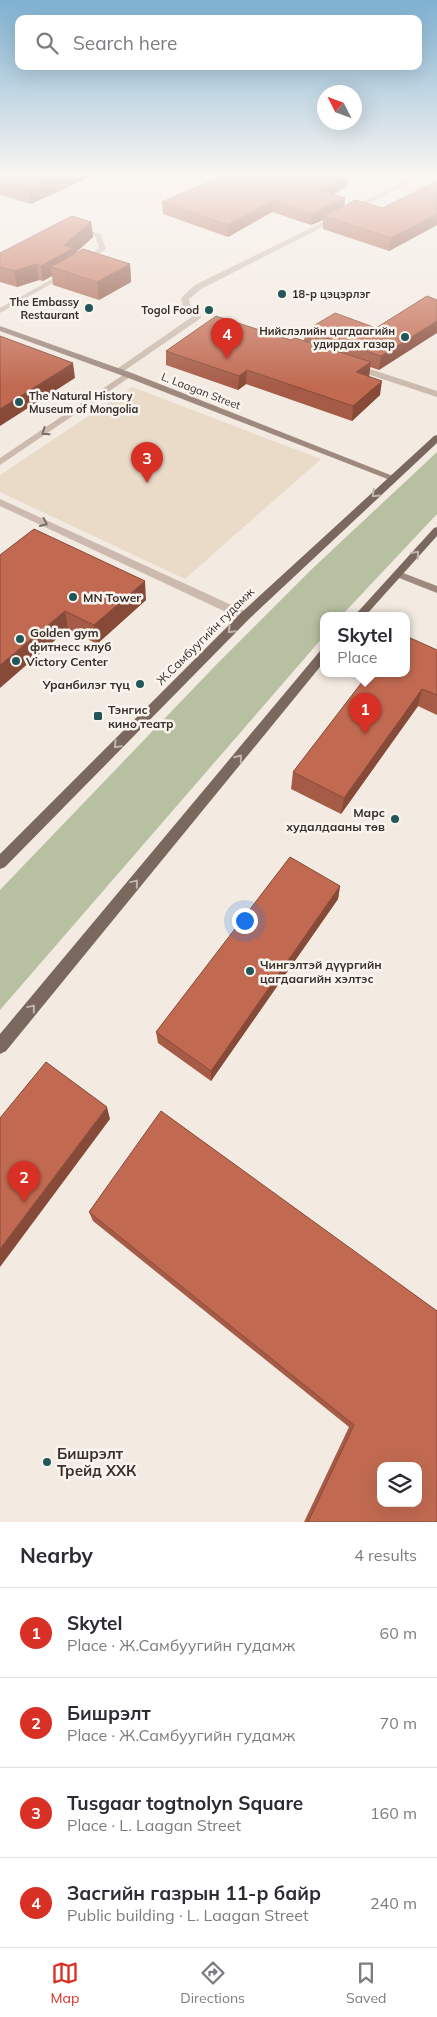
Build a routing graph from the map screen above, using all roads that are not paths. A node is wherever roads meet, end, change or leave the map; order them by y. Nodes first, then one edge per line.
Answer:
1 (102, 245) edge
2 (282, 245) edge
3 (0, 312) edge
4 (198, 316) junction
5 (207, 319) dead end
6 (0, 328) edge
7 (345, 364) edge
8 (118, 371) junction
9 (130, 375) junction
10 (437, 394) edge
11 (437, 438) edge
12 (0, 462) edge
13 (392, 478) junction
14 (0, 502) edge
15 (437, 530) edge
16 (398, 574) junction
17 (437, 590) edge
18 (363, 612) edge
19 (244, 616) junction
20 (320, 659) edge
21 (0, 863) edge
22 (0, 1046) edge

1 - 3 street
2 - 4 street
4 - 5 street
4 - 8 street
6 - 8 main road, L. Laagan Street
7 - 10 street
8 - 9 main road, L. Laagan Street
9 -> 12 street
9 - 13 main road, L. Laagan Street
11 - 13 main road, Ж.Самбуугийн гудамж
13 -> 19 main road, Ж.Самбуугийн гудамж
14 -> 19 street
16 -> 15 main road
16 - 17 main road
16 - 18 main road
19 -> 21 main road, Ж.Самбуугийн гудамж
22 -> 20 main road

